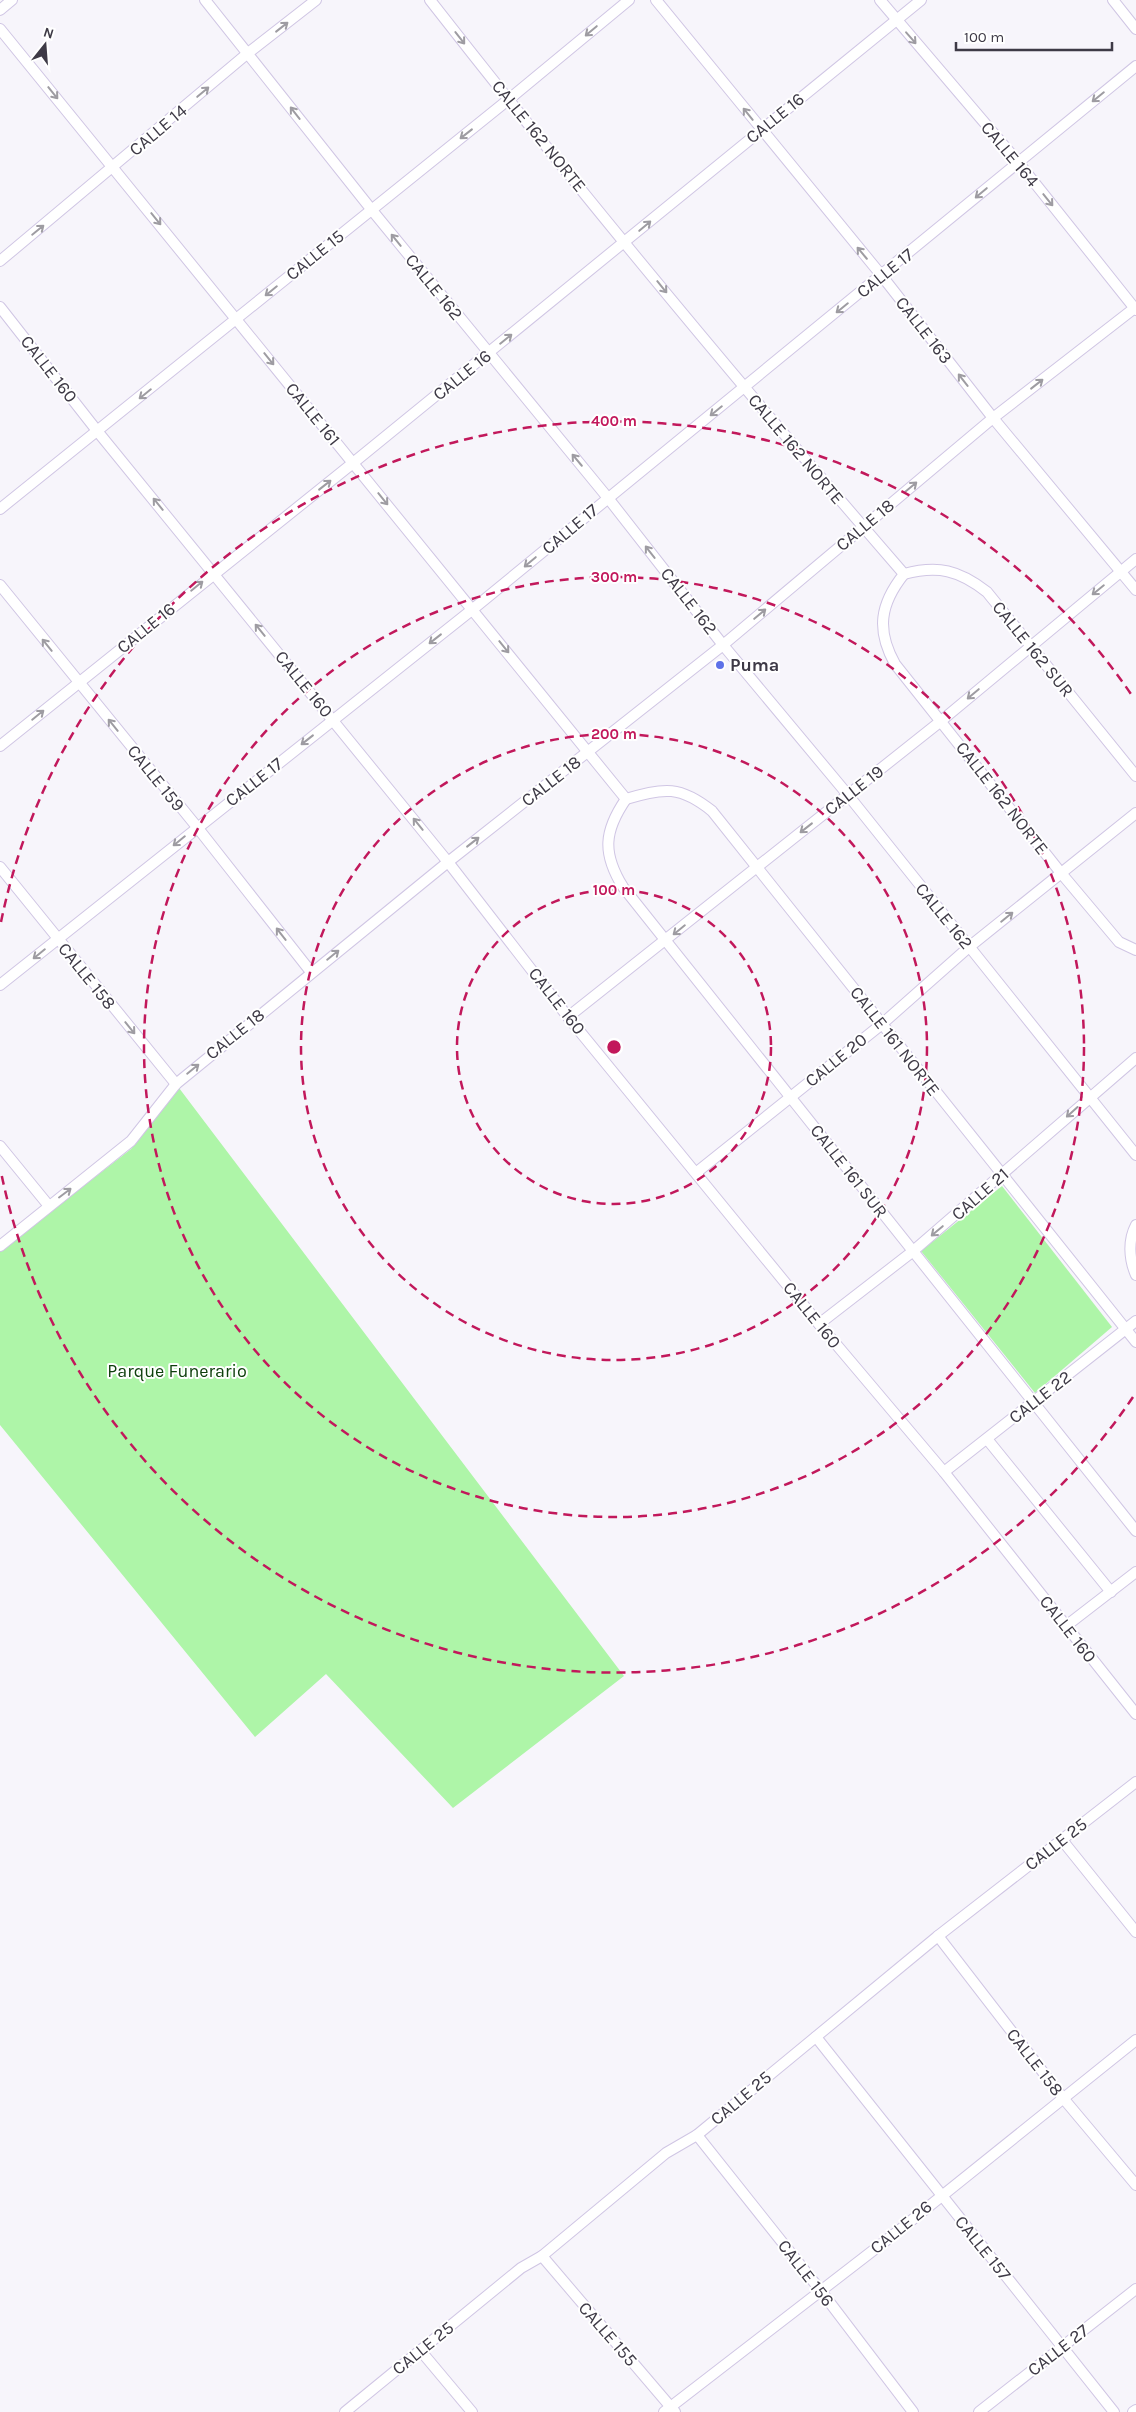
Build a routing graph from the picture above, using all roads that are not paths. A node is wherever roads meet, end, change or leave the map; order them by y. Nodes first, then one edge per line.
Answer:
1 (12, 0) edge
2 (205, 0) edge
3 (316, 0) edge
4 (430, 0) edge
5 (629, 0) edge
6 (656, 0) edge
7 (880, 0) edge
8 (920, 0) edge
9 (1113, 0) edge
10 (0, 10) edge
11 (895, 20) junction
12 (0, 29) edge
13 (1136, 29) edge
14 (248, 53) junction
15 (1136, 66) edge
16 (508, 100) junction
17 (761, 130) junction
18 (1018, 162) junction
19 (114, 168) junction
20 (371, 210) junction
21 (625, 242) junction
22 (0, 261) edge
23 (882, 276) junction
24 (0, 307) edge
25 (1135, 308) edge
26 (237, 319) junction
27 (489, 353) junction
28 (744, 388) junction
29 (993, 418) junction
30 (98, 432) junction
31 (353, 463) junction
32 (608, 498) junction
33 (0, 508) edge
34 (863, 527) junction
35 (1136, 559) edge
36 (1121, 571) junction
37 (214, 573) junction
38 (904, 574) junction
39 (0, 585) edge
40 (1136, 590) edge
41 (473, 609) junction
42 (723, 645) junction
43 (1031, 645) junction
44 (78, 683) junction
45 (333, 720) junction
46 (941, 721) junction
47 (0, 746) edge
48 (588, 751) junction
49 (1136, 776) edge
50 (848, 795) junction
51 (626, 799) junction
52 (1136, 813) edge
53 (196, 827) junction
54 (448, 862) junction
55 (0, 867) edge
56 (756, 867) junction
57 (1061, 873) junction
58 (57, 940) junction
59 (665, 941) junction
60 (969, 947) junction
61 (1136, 950) edge
62 (311, 972) junction
63 (0, 985) edge
64 (568, 1017) junction
65 (882, 1024) junction
66 (1136, 1058) edge
67 (176, 1084) junction
68 (1090, 1096) junction
69 (790, 1097) junction
70 (0, 1146) edge
71 (1136, 1155) edge
72 (697, 1172) junction
73 (1002, 1176) junction
74 (49, 1206) junction
75 (1136, 1225) edge
76 (0, 1246) edge
77 (912, 1252) junction
78 (1136, 1275) edge
79 (1136, 1321) edge
80 (819, 1324) junction
81 (1126, 1330) junction
82 (1136, 1342) edge
83 (1033, 1403) junction
84 (987, 1439) junction
85 (944, 1472) junction
86 (1136, 1531) edge
87 (1136, 1572) edge
88 (1111, 1592) junction
89 (1066, 1626) junction
90 (1136, 1714) edge
91 (1136, 1782) edge
92 (1062, 1840) junction
93 (1136, 1932) edge
94 (938, 1936) junction
95 (816, 2037) junction
96 (1136, 2040) edge
97 (1063, 2098) junction
98 (697, 2135) junction
99 (1136, 2185) edge
100 (940, 2195) junction
101 (542, 2256) junction
102 (1136, 2289) edge
103 (821, 2291) junction
104 (1062, 2347) junction
105 (420, 2350) junction
106 (670, 2410) edge
107 (345, 2412) edge
108 (472, 2412) edge
109 (912, 2412) edge
110 (980, 2412) edge
111 (1114, 2412) edge

1 - 10 street
2 - 14 street, CALLE 162
14 -> 3 street, CALLE 14
4 -> 16 street, CALLE 162 NORTE
5 -> 16 street, CALLE 15
17 -> 6 street, CALLE 163
7 - 11 street, CALLE 164
8 - 11 street, CALLE 16
9 - 13 street
11 - 17 street, CALLE 16
11 -> 18 street, CALLE 164
12 -> 19 street, CALLE 161
19 -> 14 street, CALLE 14
20 -> 14 street, CALLE 162
15 -> 18 street, CALLE 17
16 -> 20 street, CALLE 15
16 - 21 street, CALLE 162 NORTE
21 -> 17 street, CALLE 16
23 -> 17 street, CALLE 163
18 -> 23 street, CALLE 17
18 -> 25 street, CALLE 164
22 -> 19 street, CALLE 14
19 -> 26 street, CALLE 161
20 -> 26 street, CALLE 15
27 -> 20 street, CALLE 162
27 -> 21 street, CALLE 16
21 -> 28 street, CALLE 162 NORTE
23 -> 28 street, CALLE 17
29 -> 23 street, CALLE 163
24 - 30 street, CALLE 160
29 -> 25 street, CALLE 18
26 -> 30 street, CALLE 15
26 -> 31 street, CALLE 161
27 - 31 street, CALLE 16
32 -> 27 street, CALLE 162
28 -> 32 street, CALLE 17
28 - 34 street, CALLE 162 NORTE
34 -> 29 street, CALLE 18
29 - 36 street, CALLE 163
30 - 33 street, CALLE 15
37 -> 30 street, CALLE 160
37 -> 31 street, CALLE 16
31 -> 41 street, CALLE 161
32 -> 41 street, CALLE 17
42 -> 32 street, CALLE 162
34 - 38 street, CALLE 162 NORTE
42 -> 34 street, CALLE 18
35 - 36 street, CALLE 19
36 - 40 street, CALLE 163
36 -> 43 street, CALLE 19
44 -> 37 street, CALLE 16
45 -> 37 street, CALLE 160
38 - 43 street, CALLE 162 SUR
38 - 46 street, CALLE 162 NORTE
44 -> 39 street, CALLE 159
41 -> 45 street, CALLE 17
41 -> 48 street, CALLE 161
42 - 48 street, CALLE 18
42 - 50 street, CALLE 162
43 -> 46 street, CALLE 19
43 - 49 street, CALLE 162 SUR
47 -> 44 street, CALLE 16
53 -> 44 street, CALLE 159
45 -> 53 street, CALLE 17
54 -> 45 street, CALLE 160
46 - 50 street, CALLE 19
46 - 57 street, CALLE 162 NORTE
48 - 51 street, CALLE 161
54 -> 48 street, CALLE 18
50 -> 56 street, CALLE 19
50 - 60 street, CALLE 162
51 - 56 street, CALLE 161 NORTE
51 - 59 street, CALLE 161 SUR
52 - 57 street, CALLE 20
53 -> 58 street, CALLE 17
62 -> 53 street, CALLE 159
62 -> 54 street, CALLE 18
54 - 64 street, CALLE 160
55 - 58 street, CALLE 158
56 -> 59 street, CALLE 19
56 - 65 street, CALLE 161 NORTE
60 -> 57 street, CALLE 20
57 - 61 street, CALLE 162 NORTE
58 -> 63 street, CALLE 17
58 -> 67 street, CALLE 158
59 - 64 street, CALLE 19
59 - 69 street, CALLE 161 SUR
60 - 65 street, CALLE 20
60 - 68 street, CALLE 162
67 -> 62 street, CALLE 18
64 - 72 street, CALLE 160
65 - 69 street, CALLE 20
65 - 73 street, CALLE 161 NORTE
66 - 68 street, CALLE 21
74 -> 67 street, CALLE 18
68 - 71 street, CALLE 162
68 -> 73 street, CALLE 21
69 - 72 street, CALLE 20
69 - 77 street, CALLE 161 SUR
70 - 74 street
72 - 80 street, CALLE 160
73 -> 77 street, CALLE 21
73 - 81 street, CALLE 161 NORTE
74 - 76 street, CALLE 18
75 - 78 street
77 - 80 street, CALLE 21
77 - 83 street, CALLE 161 SUR
79 - 81 street, CALLE 22
80 - 85 street, CALLE 160
81 - 82 street, CALLE 161 NORTE
81 - 83 street, CALLE 22
83 - 84 street, CALLE 22
83 - 86 street, CALLE 161 SUR
84 - 85 street, CALLE 22
84 - 88 street
85 - 89 street, CALLE 160
87 - 88 street
88 - 89 street
89 - 90 street, CALLE 160
91 - 92 street, CALLE 25
92 - 93 street
92 - 94 street, CALLE 25
94 - 95 street, CALLE 25
94 - 97 street, CALLE 158
95 - 98 street, CALLE 25
95 - 100 street, CALLE 157
96 - 97 street, CALLE 26
97 - 99 street, CALLE 158
97 - 100 street, CALLE 26
98 - 101 street, CALLE 25
98 - 103 street, CALLE 156
100 - 103 street, CALLE 26
100 - 104 street, CALLE 157
101 - 105 street, CALLE 25
101 - 106 street, CALLE 155
102 - 104 street, CALLE 27
103 - 106 street, CALLE 26
103 - 109 street, CALLE 156
104 - 110 street, CALLE 27
104 - 111 street, CALLE 157
105 - 107 street, CALLE 25
105 - 108 street

